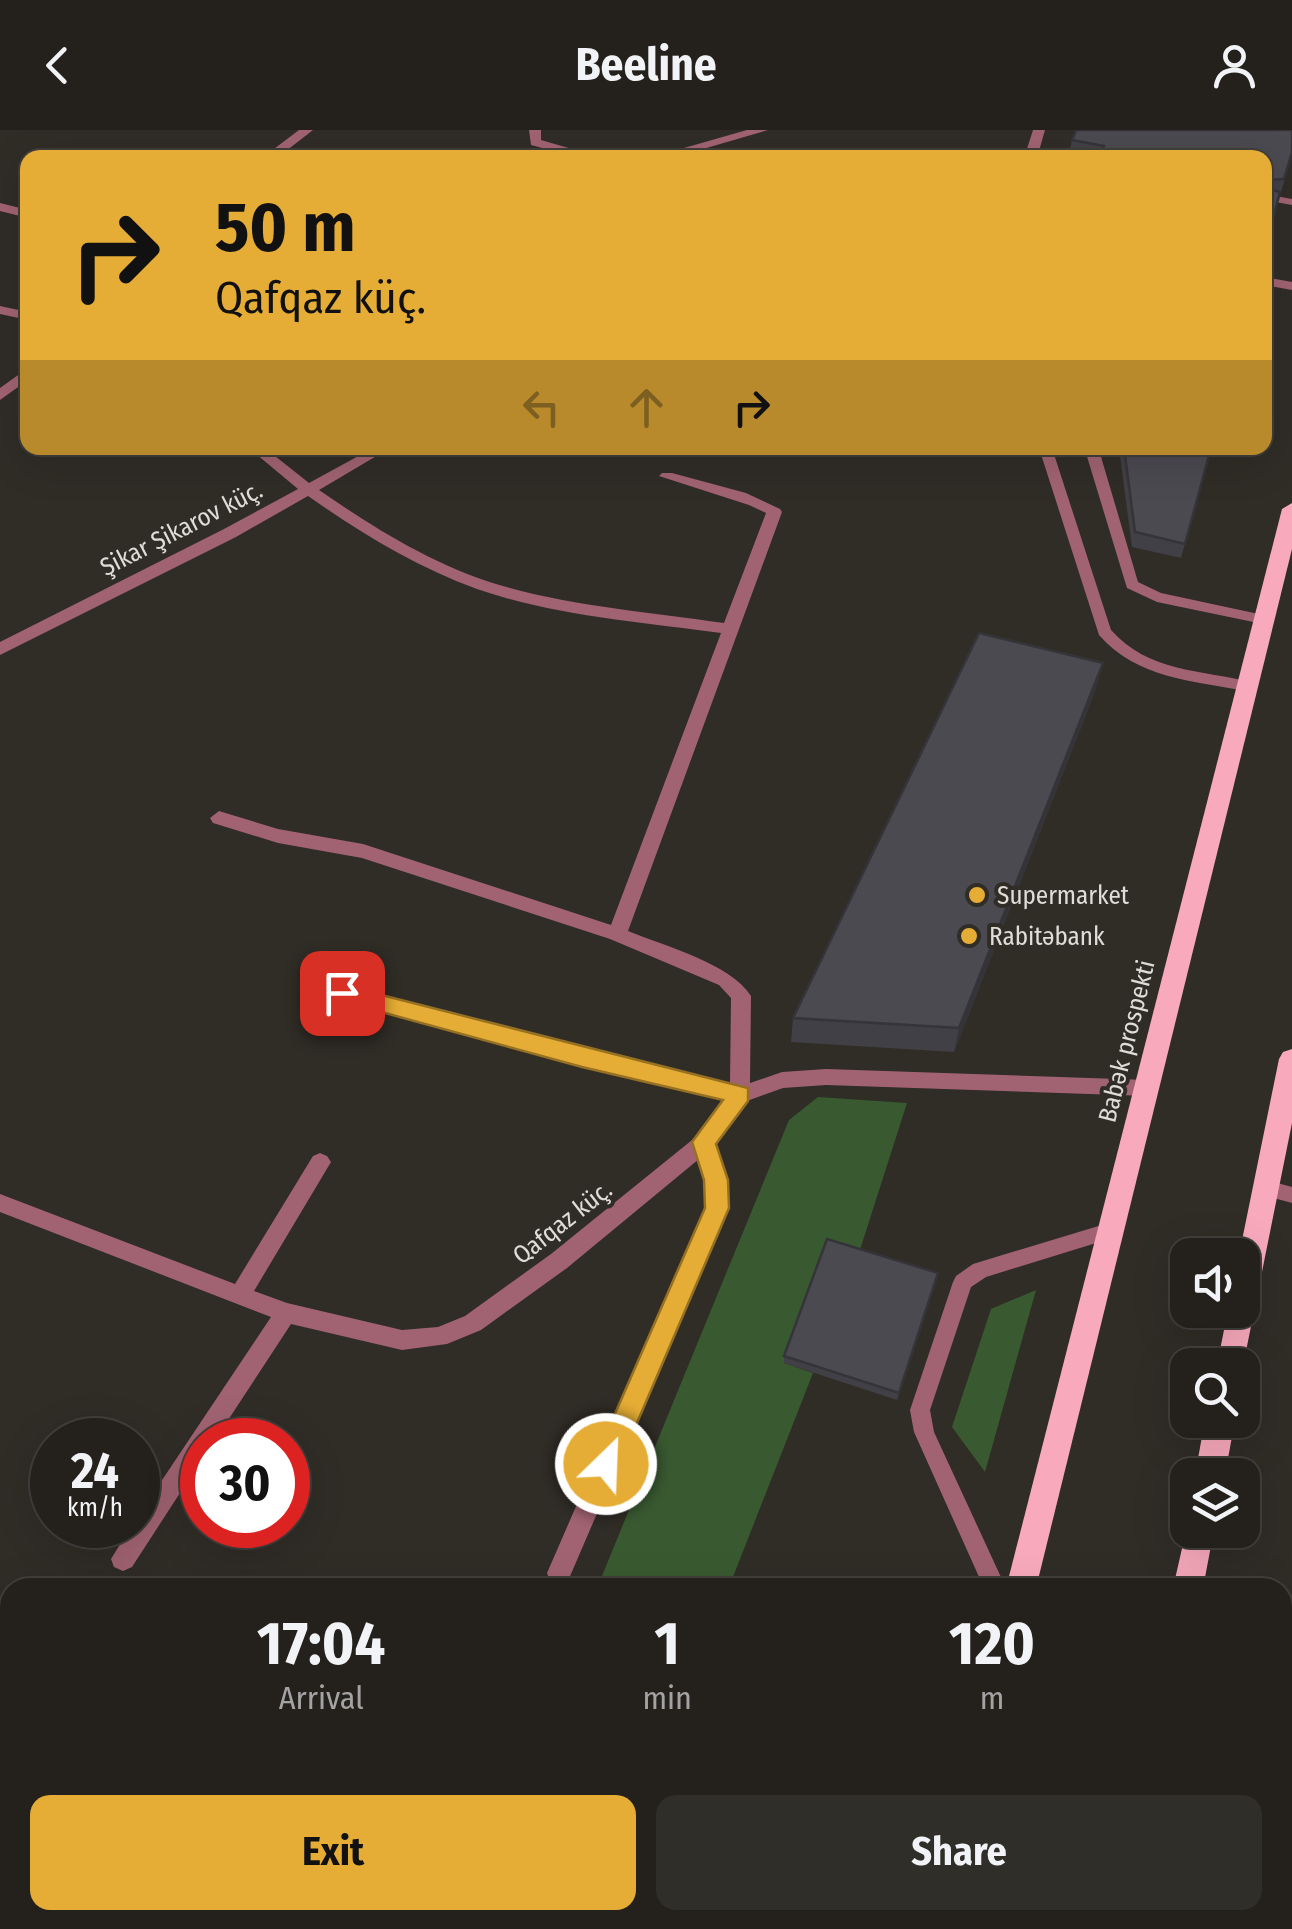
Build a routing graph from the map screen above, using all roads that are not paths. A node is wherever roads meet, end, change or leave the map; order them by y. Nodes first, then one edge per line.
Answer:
1 (307, 130) edge
2 (535, 130) edge
3 (762, 130) edge
4 (279, 150) edge
5 (566, 150) edge
6 (686, 150) edge
7 (20, 379) edge
8 (0, 396) edge
9 (264, 455) edge
10 (371, 455) edge
11 (1047, 455) edge
12 (1093, 455) edge
13 (667, 476) dead end
14 (307, 491) junction
15 (1292, 509) edge
16 (1264, 618) junction
17 (729, 629) junction
18 (0, 649) edge
19 (1246, 686) junction
20 (220, 818) dead end
21 (617, 934) junction
22 (342, 993) dead end
23 (1292, 1059) edge
24 (1148, 1088) junction
25 (740, 1094) junction
26 (704, 1142) junction
27 (320, 1162) dead end
28 (1279, 1191) edge
29 (0, 1203) edge
30 (1115, 1229) junction
31 (1260, 1251) edge
32 (240, 1295) junction
33 (286, 1313) junction
34 (1196, 1548) edge
35 (123, 1559) dead end
36 (559, 1573) dead end
37 (990, 1578) edge
38 (1024, 1578) edge
39 (1190, 1578) edge

1 - 4 street
2 - 5 street
3 - 6 street
7 - 8 street
9 - 14 street
10 - 14 street, Şikar Şikarov küç.
11 - 19 lane
12 - 16 lane
13 - 17 street
14 - 17 street
14 - 18 street, Şikar Şikarov küç.
15 - 16 main road, Babək prospekti
16 - 19 main road, Babək prospekti
17 - 21 street
19 - 24 main road, Babək prospekti
20 - 21 street
21 - 25 street
22 - 25 street
23 - 28 main road
24 - 25 street
24 - 30 main road, Babək prospekti
25 - 26 street, Qafqaz küç.
26 - 33 street, Qafqaz küç.
26 - 36 street
27 - 32 street
28 - 31 main road
29 - 32 street, Qafqaz küç.
30 - 37 lane
30 - 38 main road, Babək prospekti
32 - 33 street, Qafqaz küç.
33 - 35 street
34 - 39 main road

